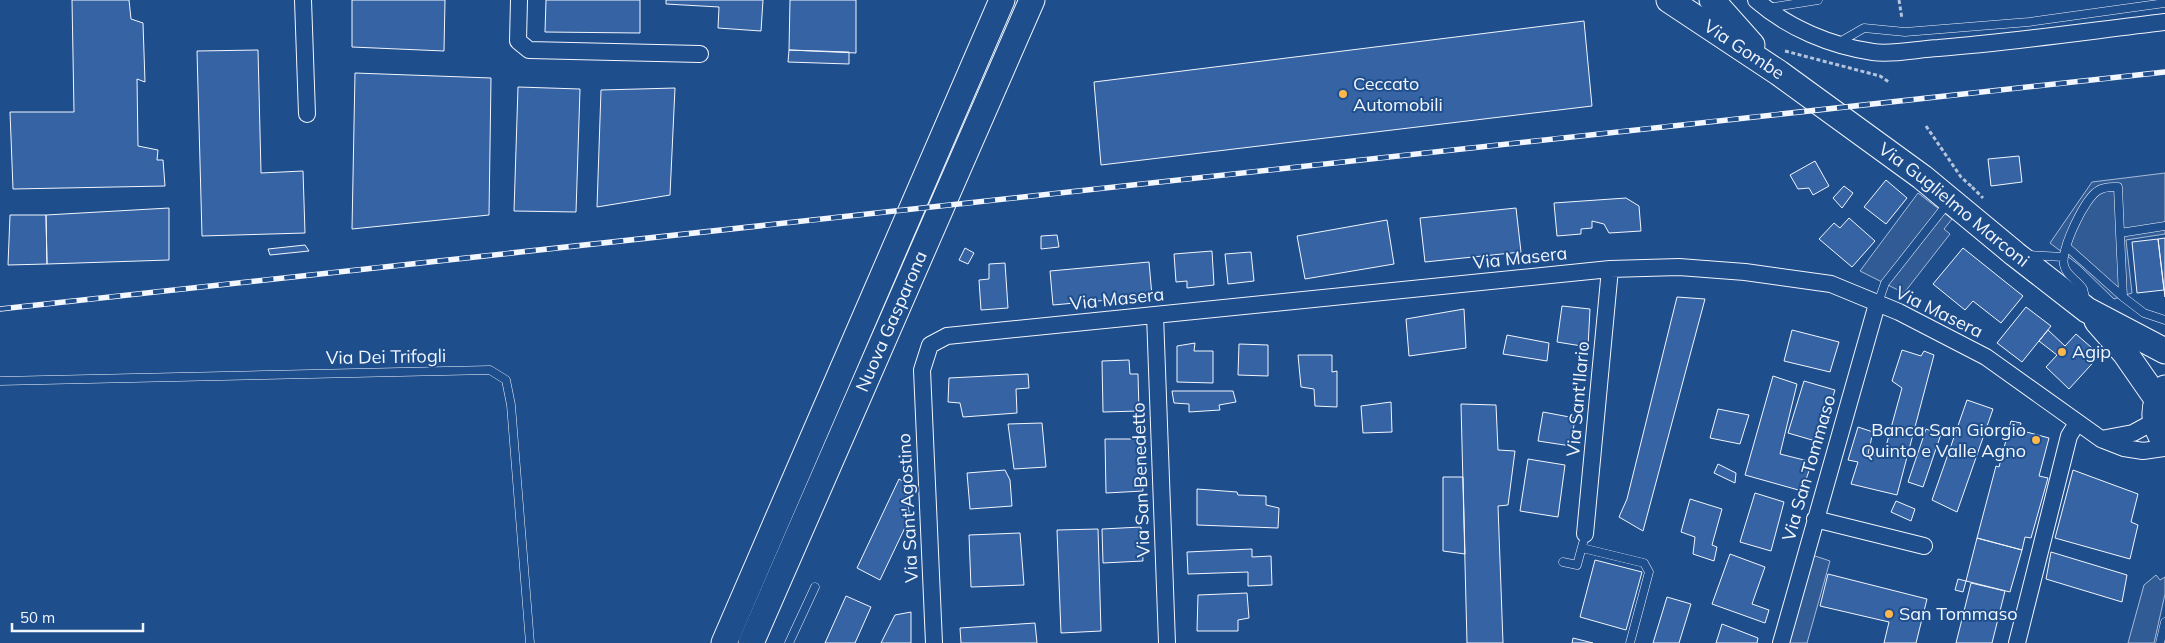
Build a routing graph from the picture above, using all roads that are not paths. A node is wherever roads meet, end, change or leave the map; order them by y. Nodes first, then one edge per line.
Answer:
1 (303, 0) edge
2 (519, 0) edge
3 (1002, 0) edge
4 (1032, 0) edge
5 (1669, 0) edge
6 (1712, 0) edge
7 (1818, 0) edge
8 (2165, 3) edge
9 (1761, 4) edge
10 (2165, 22) edge
11 (1836, 44) junction
12 (700, 54) dead end
13 (1780, 73) junction
14 (1818, 101) joint
15 (307, 114) dead end
16 (1960, 207) junction
17 (2165, 226) edge
18 (2120, 233) junction
19 (2067, 247) junction
20 (2015, 254) junction
21 (2063, 256) junction
22 (1610, 269) junction
23 (2123, 297) junction
24 (1877, 304) junction
25 (2087, 310) junction
26 (1155, 315) junction
27 (2165, 320) edge
28 (2163, 349) edge
29 (922, 370) joint
30 (0, 381) edge
31 (2160, 413) edge
32 (2077, 423) junction
33 (2101, 439) junction
34 (2165, 448) edge
35 (1815, 520) junction
36 (1584, 541) junction
37 (1924, 546) dead end
38 (1563, 562) dead end
39 (815, 587) dead end
40 (2165, 622) edge
41 (530, 643) edge
42 (724, 643) edge
43 (751, 643) edge
44 (789, 643) edge
45 (934, 643) edge
46 (1167, 643) edge
47 (1630, 643) edge
48 (1781, 643) edge
49 (2017, 643) edge
50 (2160, 643) edge

1 - 15 street
2 - 12 street
3 - 42 main road, Nuova Gasparona
4 - 43 main road, Nuova Gasparona
5 - 13 main road, Via Gombe
6 - 13 main road
7 - 9 lane
8 - 11 lane
9 - 11 street
10 - 11 street
13 - 14 main road, Via Gombe
14 - 16 main road, Via Guglielmo Marconi
16 - 20 main road, Via Guglielmo Marconi
16 - 24 lane
17 - 18 lane
18 - 19 lane
18 - 23 lane
19 - 21 lane
19 - 23 lane
20 - 21 lane
20 - 25 main road, Via Guglielmo Marconi
21 - 25 lane
22 - 24 street, Via Masera
22 - 26 street, Via Masera
22 - 36 street, Via Sant'Ilario
23 - 27 lane
24 - 32 street, Via Masera
24 - 35 street, Via San Tommaso
25 - 28 main road, Via Guglielmo Marconi
25 - 31 main road, Via Guglielmo Marconi
26 - 29 street, Via Masera
26 - 46 street, Via San Benedetto
29 - 45 street, Via Sant'Agostino
30 - 41 lane, Via Dei Trifogli
31 - 33 street
32 - 33 street, Via Masera
32 - 49 street
33 - 34 street, Via Masera
35 - 37 street
35 - 48 street, Via San Tommaso
36 - 38 lane
36 - 47 lane
39 - 44 lane
40 - 50 lane

